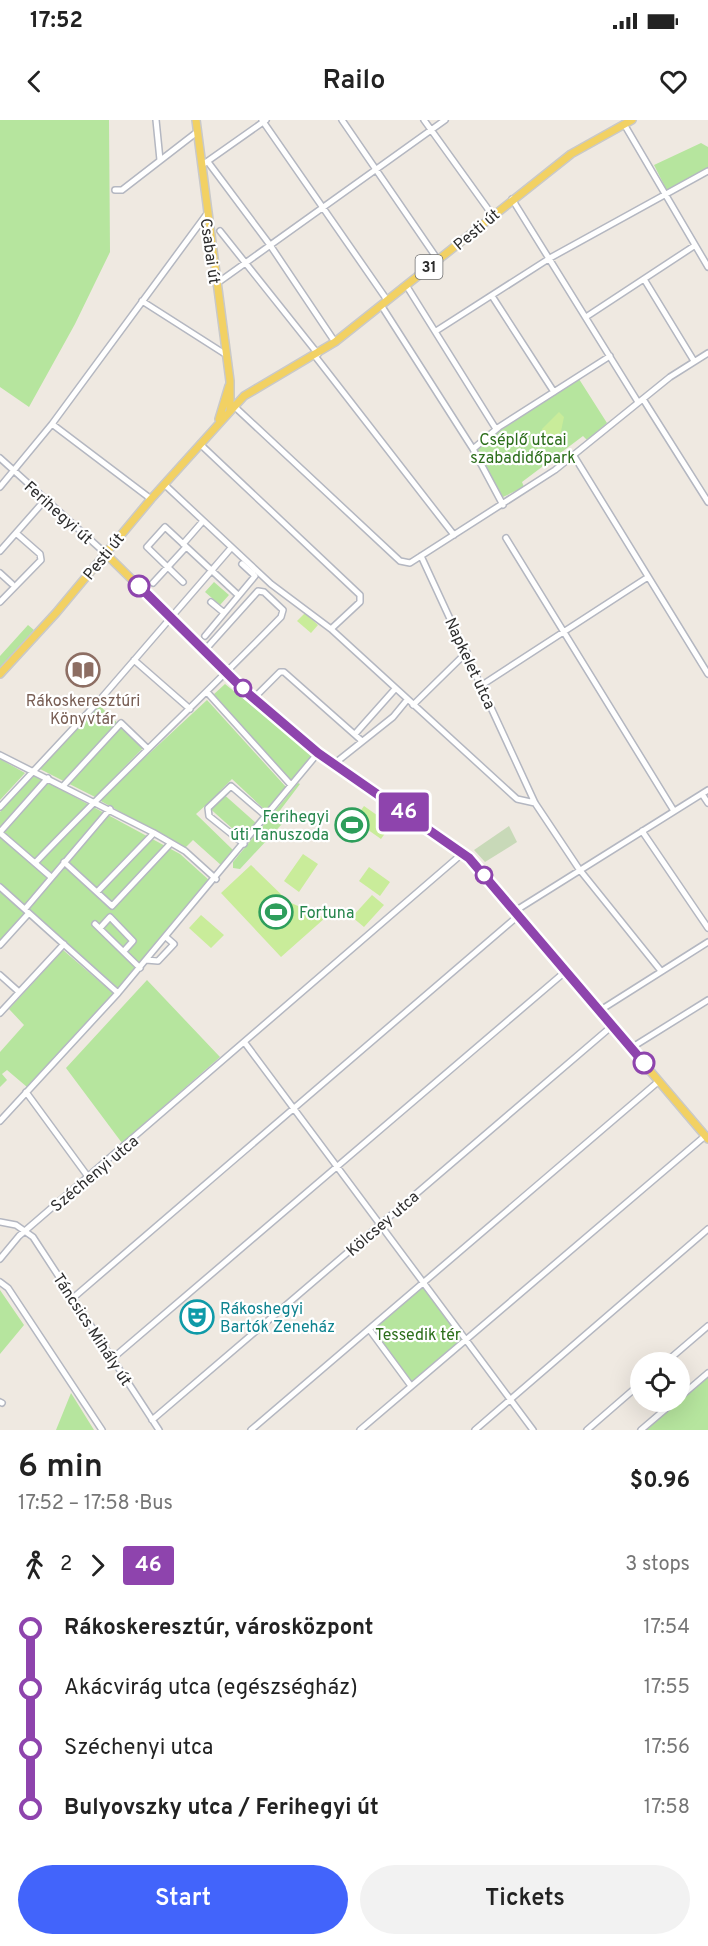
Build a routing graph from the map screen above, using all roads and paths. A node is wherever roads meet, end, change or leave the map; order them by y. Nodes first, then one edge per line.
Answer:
1 (156, 120) edge
2 (196, 120) edge
3 (342, 120) edge
4 (424, 120) edge
5 (445, 120) edge
6 (632, 120) edge
7 (264, 121) edge
8 (624, 124) junction
9 (431, 130) junction
10 (197, 132) junction
11 (160, 160) junction
12 (204, 163) junction
13 (377, 168) junction
14 (708, 171) edge
15 (115, 190) dead end
16 (664, 196) junction
17 (512, 199) junction
18 (323, 207) junction
19 (207, 215) junction
20 (493, 216) junction
21 (220, 231) dead end
22 (270, 245) junction
23 (694, 246) junction
24 (550, 258) junction
25 (438, 260) junction
26 (247, 262) junction
27 (708, 267) edge
28 (644, 279) junction
29 (216, 284) junction
30 (406, 285) junction
31 (492, 296) junction
32 (387, 300) junction
33 (142, 302) junction
34 (381, 305) junction
35 (586, 317) junction
36 (436, 331) junction
37 (335, 342) junction
38 (708, 353) edge
39 (225, 354) junction
40 (317, 355) junction
41 (610, 356) junction
42 (694, 361) junction
43 (230, 381) junction
44 (554, 392) junction
45 (232, 396) junction
46 (640, 401) junction
47 (235, 407) junction
48 (52, 424) junction
49 (213, 429) junction
50 (496, 429) junction
51 (203, 447) junction
52 (473, 449) junction
53 (573, 456) junction
54 (0, 458) edge
55 (14, 471) junction
56 (164, 484) junction
57 (0, 487) edge
58 (150, 499) junction
59 (45, 500) junction
60 (708, 502) edge
61 (503, 505) junction
62 (203, 521) junction
63 (16, 533) junction
64 (454, 535) junction
65 (506, 538) dead end
66 (185, 545) junction
67 (231, 548) junction
68 (0, 551) edge
69 (105, 553) junction
70 (421, 556) junction
71 (242, 564) dead end
72 (167, 567) junction
73 (212, 570) junction
74 (0, 573) edge
75 (648, 577) junction
76 (183, 582) dead end
77 (153, 583) dead end
78 (12, 584) dead end
79 (238, 595) junction
80 (0, 602) edge
81 (211, 602) dead end
82 (222, 612) junction
83 (170, 616) junction
84 (331, 629) junction
85 (564, 632) junction
86 (205, 636) dead end
87 (205, 650) junction
88 (467, 652) junction
89 (134, 660) junction
90 (226, 673) junction
91 (0, 674) edge
92 (708, 674) edge
93 (482, 685) junction
94 (395, 689) junction
95 (207, 692) junction
96 (254, 698) junction
97 (407, 700) junction
98 (413, 705) junction
99 (190, 709) junction
100 (355, 734) junction
101 (362, 741) junction
102 (148, 748) junction
103 (318, 753) junction
104 (0, 755) edge
105 (334, 764) junction
106 (33, 771) junction
107 (48, 778) junction
108 (291, 785) junction
109 (64, 786) junction
110 (708, 790) edge
111 (702, 794) junction
112 (0, 795) edge
113 (6, 800) junction
114 (94, 801) junction
115 (535, 803) junction
116 (708, 804) edge
117 (0, 807) edge
118 (110, 809) junction
119 (674, 811) junction
120 (266, 816) junction
121 (642, 831) junction
122 (0, 832) edge
123 (154, 833) junction
124 (171, 843) junction
125 (244, 844) junction
126 (463, 853) junction
127 (64, 862) junction
128 (34, 863) junction
129 (579, 869) junction
130 (51, 878) junction
131 (216, 879) junction
132 (0, 887) edge
133 (97, 892) junction
134 (27, 911) junction
135 (517, 913) junction
136 (708, 927) edge
137 (166, 937) junction
138 (708, 942) edge
139 (64, 944) junction
140 (0, 945) edge
141 (124, 951) junction
142 (146, 960) junction
143 (140, 968) junction
144 (566, 971) junction
145 (662, 971) junction
146 (0, 975) edge
147 (19, 992) junction
148 (118, 993) junction
149 (708, 1000) edge
150 (2, 1006) edge
151 (599, 1011) junction
152 (0, 1013) edge
153 (612, 1026) junction
154 (245, 1043) junction
155 (631, 1048) junction
156 (659, 1081) junction
157 (21, 1084) dead end
158 (27, 1092) junction
159 (294, 1108) junction
160 (0, 1121) edge
161 (707, 1137) edge
162 (335, 1167) junction
163 (89, 1178) junction
164 (0, 1222) edge
165 (380, 1224) junction
166 (708, 1229) edge
167 (26, 1230) junction
168 (0, 1259) edge
169 (424, 1281) junction
170 (0, 1282) edge
171 (73, 1298) junction
172 (708, 1326) edge
173 (369, 1329) junction
174 (466, 1338) junction
175 (678, 1352) edge
176 (112, 1358) junction
177 (708, 1373) edge
178 (411, 1386) junction
179 (690, 1388) edge
180 (630, 1393) edge
181 (510, 1400) junction
182 (662, 1412) edge
183 (152, 1420) junction
184 (102, 1430) edge
185 (159, 1430) edge
186 (251, 1430) edge
187 (360, 1430) edge
188 (475, 1430) edge
189 (533, 1430) edge
190 (587, 1430) edge
191 (640, 1430) edge

1 - 11 street
2 - 10 main road, Csabai út
3 - 13 street
4 - 9 street
5 - 9 street
6 - 8 main road, Pesti út / 31
7 - 12 street
7 - 18 street
8 - 16 street
8 - 17 main road, Pesti út / 31
9 - 13 street
9 - 20 street
10 - 11 street
10 - 12 main road, Csabai út
11 - 15 street
12 - 19 main road, Csabai út
12 - 22 street
13 - 18 street
13 - 25 street
14 - 16 street
16 - 23 street
16 - 24 street
17 - 20 main road, Pesti út / 31
17 - 24 street
18 - 22 street
18 - 32 street
19 - 29 main road, Csabai út
19 - 33 street
20 - 25 main road, Pesti út / 31
21 - 26 street
22 - 26 street
22 - 37 street
23 - 27 street
23 - 28 street
24 - 31 street
24 - 35 street
25 - 30 main road, Pesti út / 31
26 - 29 street
26 - 40 street
28 - 35 street
28 - 42 street
29 - 39 main road, Csabai út
30 - 32 main road, Pesti út / 31
30 - 36 street
31 - 36 street
31 - 44 street
32 - 34 main road, Pesti út / 31
33 - 39 street
33 - 48 street
34 - 37 main road, Pesti út / 31
34 - 52 street
35 - 41 street
36 - 50 street
37 - 40 main road, Pesti út / 31
38 - 42 street
39 - 43 main road, Csabai út
40 - 47 main road, Pesti út / 31
40 - 64 street
41 - 44 street
41 - 46 street
42 - 46 street
43 - 45 main road, Csabai út
43 - 49 main road, Csabai út
44 - 50 street
45 - 47 main road, Csabai út
45 - 47 main road
46 - 53 street
46 - 60 street
47 - 49 main road, Pesti út / 31
47 - 70 street
48 - 55 street
48 - 58 street
49 - 51 main road, Pesti út / 31
50 - 52 street
51 - 56 main road, Pesti út / 31
51 - 84 street
52 - 61 street
53 - 61 street
53 - 75 street
54 - 55 street, Ferihegyi út
55 - 57 street
55 - 59 street, Ferihegyi út
56 - 58 main road, Pesti út / 31
56 - 62 street
58 - 69 main road, Pesti út / 31
59 - 63 street
59 - 69 street, Ferihegyi út
61 - 64 street
62 - 66 street
62 - 67 street
63 - 68 street
63 - 80 street
64 - 70 street
65 - 85 street
66 - 72 street
66 - 72 street
66 - 73 street
67 - 73 street
67 - 84 street
69 - 83 main road, Ferihegyi út
69 - 91 main road, Pesti út / 31
70 - 88 street, Napkelet utca
71 - 79 street
72 - 76 street
72 - 77 street
73 - 79 street
73 - 83 street
74 - 78 street
75 - 85 street
75 - 92 street
79 - 82 street
81 - 82 street
82 - 86 street
83 - 87 main road, Ferihegyi út
83 - 89 street
84 - 94 street
85 - 93 street
85 - 119 street
87 - 90 main road, Ferihegyi út
87 - 90 street
88 - 93 street, Napkelet utca
88 - 98 street
89 - 99 street
89 - 106 street
90 - 95 street
90 - 96 main road, Ferihegyi út
93 - 115 street, Napkelet utca
94 - 97 street
94 - 100 street
95 - 99 street
95 - 108 street
96 - 100 street
96 - 103 main road, Ferihegyi út
97 - 98 street
97 - 101 street
98 - 115 street
99 - 102 street
100 - 101 street
101 - 105 street
102 - 109 street
102 - 114 street
103 - 105 main road, Ferihegyi út
103 - 108 street
104 - 106 street
105 - 126 main road, Ferihegyi út
106 - 107 street
106 - 113 street
107 - 109 street
107 - 122 street
108 - 120 street
109 - 114 street
110 - 111 street
111 - 116 street
111 - 119 street
112 - 113 street
113 - 117 street
114 - 118 street
114 - 128 street
115 - 129 street, Napkelet utca
118 - 123 street
118 - 127 street
119 - 121 street
120 - 125 street
120 - 125 street
121 - 129 street
121 - 136 street
122 - 128 street
123 - 124 street
123 - 133 street
124 - 131 street
124 - 133 street
125 - 131 street
126 - 135 main road, Ferihegyi út
126 - 154 street, Széchenyi utca
127 - 130 street
127 - 133 street
128 - 130 street
129 - 135 street
129 - 145 street, Napkelet utca
130 - 134 street
131 - 137 street
132 - 134 street
134 - 139 street
134 - 140 street
135 - 144 main road, Ferihegyi út
135 - 159 street
137 - 142 street
137 - 142 street
138 - 145 street
139 - 147 street
139 - 148 street
141 - 141 street
141 - 143 street
142 - 143 street
143 - 148 street
144 - 151 main road, Ferihegyi út
144 - 162 street
145 - 151 street
146 - 147 street
147 - 150 street
148 - 158 street
149 - 155 street
150 - 152 street
151 - 153 main road, Ferihegyi út
153 - 155 main road, Ferihegyi út
153 - 165 street, Kölcsey utca
154 - 159 street
154 - 163 street, Széchenyi utca
155 - 156 main road, Ferihegyi út
156 - 161 main road, Ferihegyi út
156 - 169 street
157 - 158 street
158 - 160 street
158 - 163 street
159 - 162 street
159 - 171 street
161 - 174 street
162 - 165 street
162 - 176 street
163 - 167 street, Széchenyi utca
164 - 167 street
165 - 169 street
165 - 183 street, Kölcsey utca
166 - 181 street
167 - 168 street, Széchenyi utca
167 - 171 street, Táncsics Mihály út
169 - 173 street
169 - 174 street
170 - 184 street
171 - 176 street, Táncsics Mihály út
172 - 175 street
173 - 178 street
173 - 186 street
174 - 178 street
174 - 181 street
176 - 183 street, Táncsics Mihály út
177 - 179 street
178 - 187 street
180 - 190 street
181 - 188 street
181 - 189 street
182 - 191 street
183 - 185 street, Táncsics Mihály út

